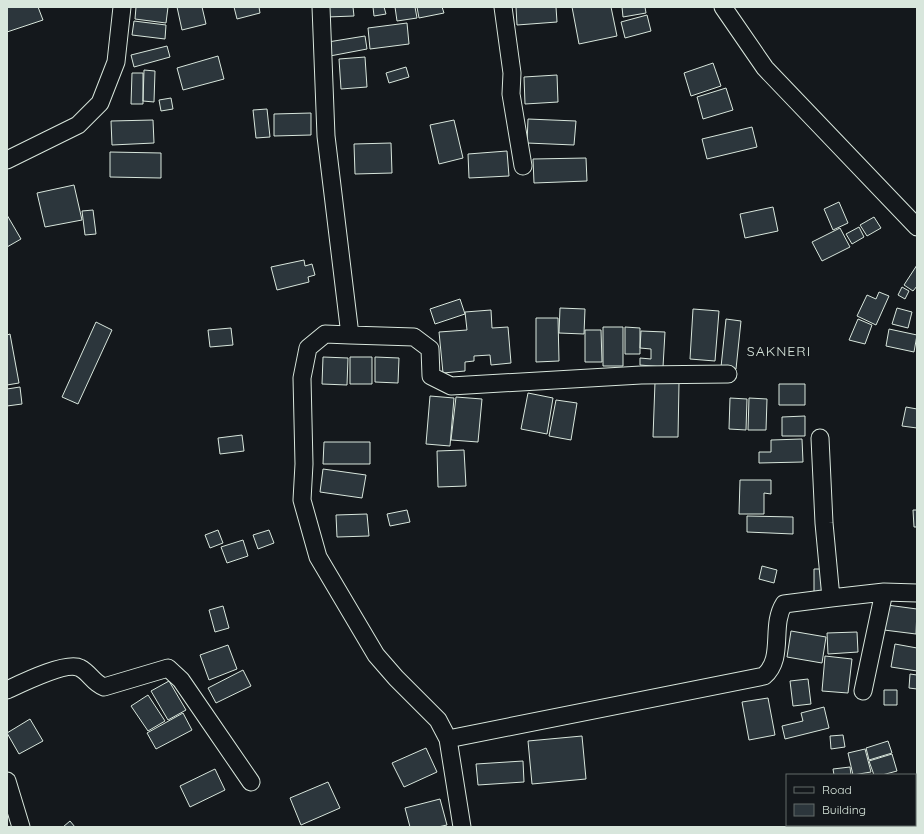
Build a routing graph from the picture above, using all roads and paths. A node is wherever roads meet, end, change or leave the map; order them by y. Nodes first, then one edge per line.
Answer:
1 (122, 7) edge
2 (321, 7) edge
3 (503, 7) edge
4 (723, 7) edge
5 (7, 160) edge
6 (523, 166) dead end
7 (917, 227) edge
8 (350, 335) junction
9 (728, 374) dead end
10 (820, 438) dead end
11 (884, 592) junction
12 (917, 592) edge
13 (831, 598) junction
14 (7, 690) edge
15 (863, 691) dead end
16 (448, 739) junction
17 (7, 781) edge
18 (251, 782) dead end
19 (21, 827) edge
20 (462, 827) edge

1 - 5 street
2 - 8 street
3 - 6 street
4 - 7 street
8 - 9 street
8 - 16 street
10 - 13 street
11 - 12 street
11 - 13 street
11 - 15 street
13 - 16 street
14 - 18 street
16 - 20 street
17 - 19 street

